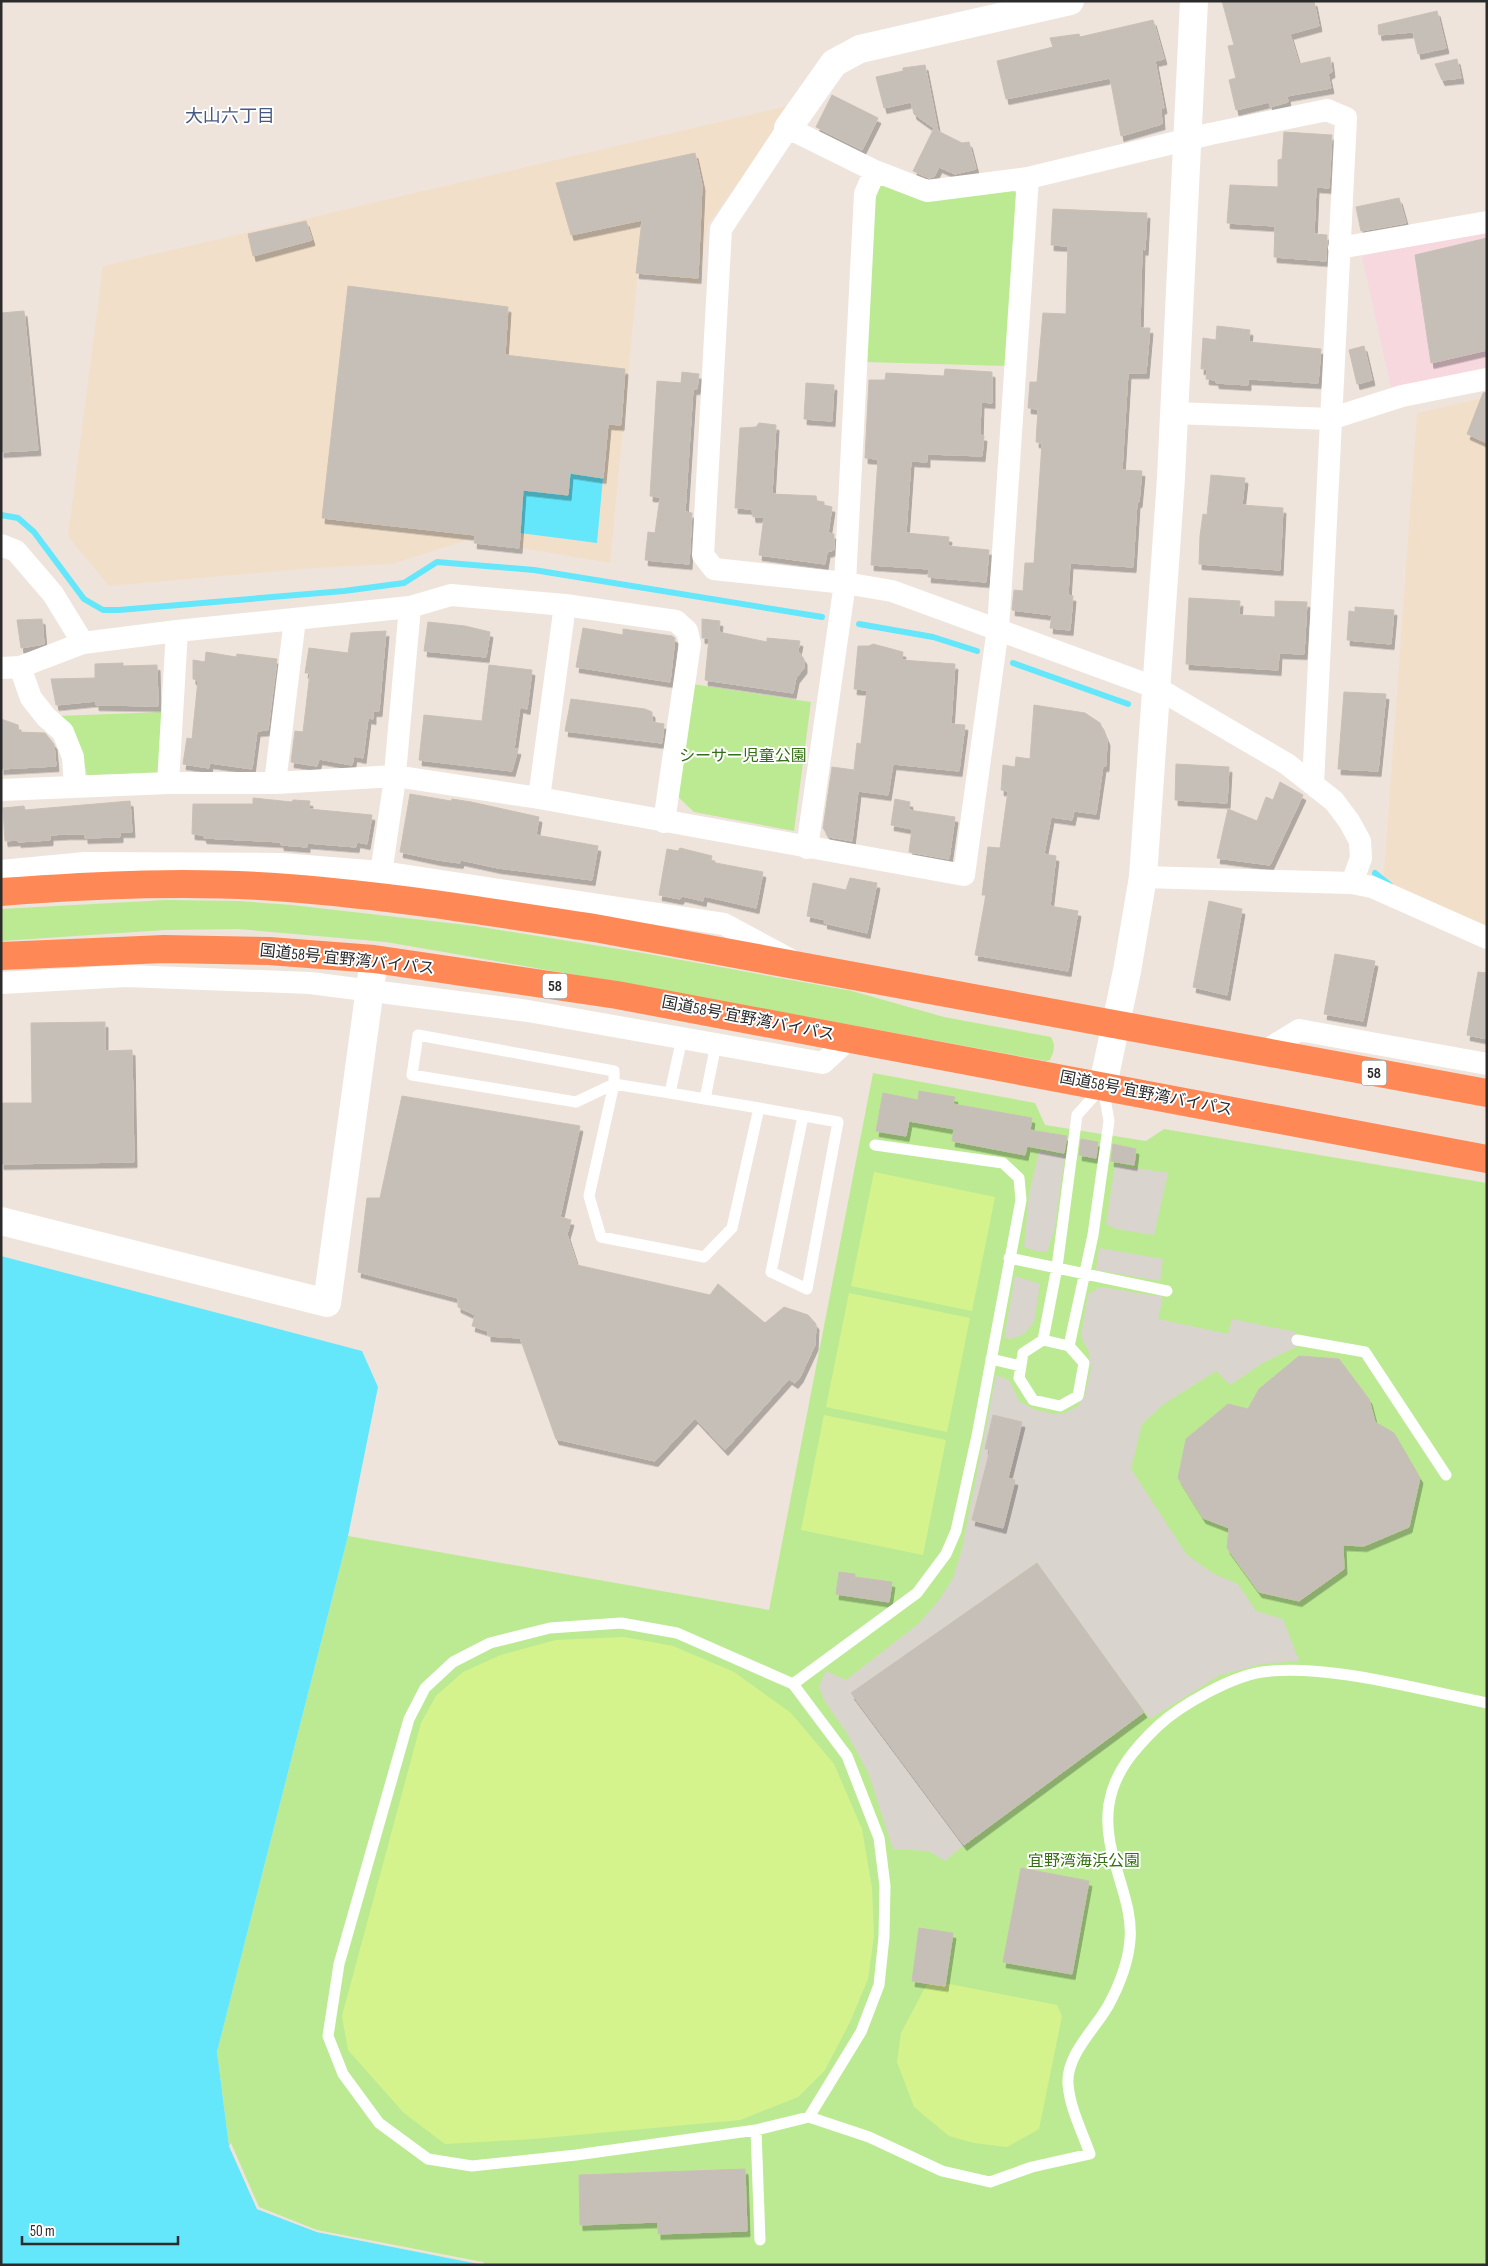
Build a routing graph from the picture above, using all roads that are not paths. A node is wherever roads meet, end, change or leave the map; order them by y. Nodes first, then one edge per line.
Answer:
1 (1070, 1) edge
2 (1194, 1) edge
3 (788, 128) junction
4 (1188, 140) junction
5 (875, 171) junction
6 (1028, 178) junction
7 (1487, 222) edge
8 (1339, 248) junction
9 (1487, 379) edge
10 (1175, 412) junction
11 (1330, 419) junction
12 (1, 545) edge
13 (845, 583) junction
14 (565, 605) junction
15 (410, 607) junction
16 (295, 619) junction
17 (998, 628) junction
18 (177, 631) junction
19 (82, 643) junction
20 (10, 668) edge
21 (1157, 688) junction
22 (395, 776) junction
23 (168, 783) junction
24 (275, 783) junction
25 (1313, 784) junction
26 (75, 787) junction
27 (1, 790) edge
28 (539, 798) junction
29 (664, 822) junction
30 (807, 848) junction
31 (1, 871) edge
32 (1143, 877) junction
33 (1352, 883) junction
34 (379, 885) junction
35 (1, 892) edge
36 (1487, 938) edge
37 (1, 956) edge
38 (374, 959) junction
39 (1, 983) edge
40 (370, 991) junction
41 (1116, 1024) junction
42 (682, 1038) junction
43 (850, 1038) junction
44 (716, 1044) junction
45 (1262, 1052) junction
46 (1487, 1064) edge
47 (614, 1084) junction
48 (1103, 1085) junction
49 (670, 1093) junction
50 (1487, 1093) edge
51 (706, 1099) junction
52 (759, 1108) junction
53 (803, 1116) junction
54 (875, 1145) dead end
55 (1487, 1159) edge
56 (1, 1221) edge
57 (1009, 1258) junction
58 (1057, 1267) junction
59 (1084, 1274) junction
60 (1167, 1291) dead end
61 (1043, 1340) junction
62 (1297, 1340) dead end
63 (1069, 1346) junction
64 (990, 1359) junction
65 (1021, 1366) junction
66 (1446, 1475) dead end
67 (793, 1684) junction
68 (1487, 1703) edge
69 (809, 2117) junction
70 (756, 2130) junction
71 (760, 2240) dead end

1 - 3 street
2 - 4 street
3 - 5 street
3 - 13 street
4 - 6 street
4 - 8 street
4 - 10 street
5 - 6 street
5 - 13 street
6 - 17 street
7 - 8 street
8 - 11 street
9 - 11 street
10 - 11 street
10 - 21 street
11 - 25 street
12 - 19 street
13 - 17 street
13 - 30 street
14 - 15 street
14 - 28 street
14 - 29 street
15 - 16 street
15 - 22 street
16 - 18 street
16 - 24 street
17 - 21 street
17 - 30 street
18 - 19 street
18 - 23 street
19 - 20 street
20 - 26 street
21 - 25 street
21 - 32 street
22 - 24 street
22 - 28 street
22 - 34 street
23 - 24 street
23 - 26 street
25 - 33 street
26 - 27 street
28 - 29 street
29 - 30 street
31 - 34 street
32 - 33 street
32 - 41 street
33 - 36 street
34 - 35 highway, 58
34 - 41 highway, 58
37 - 38 highway, 国道58号 宜野湾バイパス / 58
38 - 40 street
38 - 43 highway, 国道58号 宜野湾バイパス / 58
39 - 40 street
40 - 42 street
40 - 56 street
41 - 45 highway, 58
41 - 48 street
42 - 44 street
42 - 49 lane
43 - 44 street
43 - 48 highway, 国道58号 宜野湾バイパス / 58
44 - 51 lane
45 - 46 street
45 - 50 highway, 58
47 - 47 lane
47 - 49 lane
47 - 52 lane
48 - 55 highway, 国道58号 宜野湾バイパス / 58
48 - 58 lane
48 - 59 lane
49 - 51 lane
51 - 52 lane
52 - 53 lane
53 - 53 lane
54 - 57 lane
57 - 58 lane
57 - 64 lane
58 - 59 lane
58 - 61 lane
59 - 60 lane
59 - 63 lane
61 - 63 lane
61 - 65 lane
62 - 66 lane
63 - 65 lane
64 - 65 lane
64 - 67 lane
67 - 69 lane
67 - 70 lane
68 - 69 lane
69 - 70 lane
70 - 71 lane

